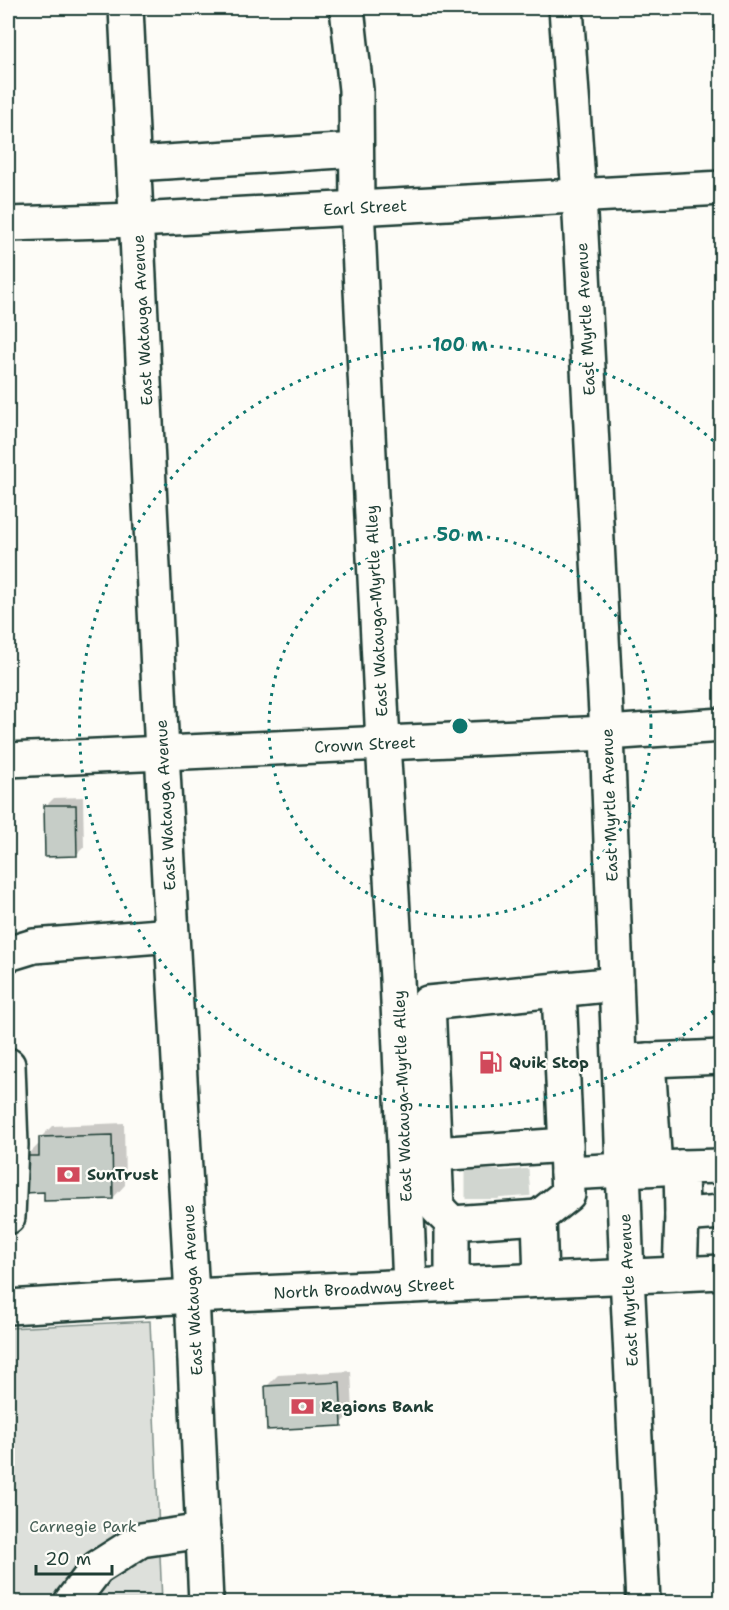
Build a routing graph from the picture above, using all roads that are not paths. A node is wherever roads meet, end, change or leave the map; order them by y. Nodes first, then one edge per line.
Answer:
1 (126, 8) edge
2 (347, 8) edge
3 (566, 8) edge
4 (356, 150) junction
5 (134, 164) junction
6 (722, 188) edge
7 (579, 196) junction
8 (357, 207) junction
9 (137, 220) junction
10 (8, 224) edge
11 (722, 725) edge
12 (607, 733) junction
13 (383, 743) junction
14 (162, 753) junction
15 (8, 760) edge
16 (172, 935) junction
17 (8, 954) edge
18 (616, 984) junction
19 (559, 990) junction
20 (722, 1057) edge
21 (634, 1060) junction
22 (8, 1065) edge
23 (435, 1154) junction
24 (566, 1159) junction
25 (722, 1166) edge
26 (668, 1168) junction
27 (623, 1170) junction
28 (497, 1192) junction
29 (8, 1204) edge
30 (722, 1212) edge
31 (682, 1215) junction
32 (8, 1217) edge
33 (722, 1272) edge
34 (680, 1274) junction
35 (627, 1276) junction
36 (541, 1280) junction
37 (452, 1283) junction
38 (410, 1286) junction
39 (192, 1296) junction
40 (8, 1307) edge
41 (203, 1532) junction
42 (71, 1602) edge
43 (206, 1602) edge
44 (643, 1602) edge

1 - 5 street, East Watauga Avenue
2 - 4 street, East Watauga-Myrtle Alley
3 - 7 street, East Myrtle Avenue
4 - 5 street
4 - 8 street, East Watauga-Myrtle Alley
5 - 9 street, East Watauga Avenue
6 - 7 street, Earl Street
7 - 8 street, Earl Street
7 - 12 street, East Myrtle Avenue
8 - 9 street, Earl Street
8 - 13 street, East Watauga-Myrtle Alley
9 - 10 street, Earl Street
9 - 14 street, East Watauga Avenue
11 - 12 street, Crown Street
12 - 13 street, Crown Street
12 - 18 street, East Myrtle Avenue
13 - 14 street, Crown Street
13 - 38 street, East Watauga-Myrtle Alley
14 - 15 street, Crown Street
14 - 16 street, East Watauga Avenue
16 - 17 street
16 - 39 street, East Watauga Avenue
18 - 19 street
18 - 21 street, East Myrtle Avenue
19 - 23 street
19 - 24 street
20 - 21 street
21 - 26 street
21 - 27 street, East Myrtle Avenue
22 - 29 street
23 - 28 street
23 - 28 street
24 - 27 street
24 - 28 street
24 - 28 street
25 - 26 street
26 - 27 street
26 - 31 street
27 - 35 street, East Myrtle Avenue
28 - 36 street
28 - 37 street
29 - 32 street
30 - 31 street
31 - 34 street
33 - 34 street, North Broadway Street
34 - 35 street, North Broadway Street
35 - 36 street, North Broadway Street
35 - 44 street, East Myrtle Avenue
36 - 37 street, North Broadway Street
37 - 38 street, North Broadway Street
38 - 39 street, North Broadway Street
39 - 40 street, North Broadway Street
39 - 41 street, East Watauga Avenue
41 - 42 street
41 - 43 street, East Watauga Avenue

